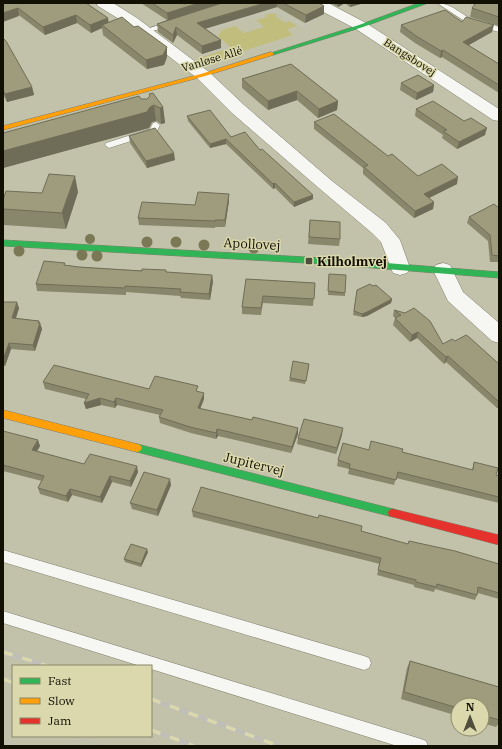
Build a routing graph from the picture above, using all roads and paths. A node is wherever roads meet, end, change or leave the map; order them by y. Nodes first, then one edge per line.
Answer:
1 (103, 3) edge
2 (318, 3) edge
3 (425, 3) edge
4 (441, 3) edge
5 (181, 20) edge
6 (361, 26) junction
7 (499, 30) edge
8 (145, 31) junction
9 (208, 35) edge
10 (326, 37) junction
11 (214, 39) edge
12 (184, 61) junction
13 (203, 76) junction
14 (499, 116) edge
15 (156, 125) edge
16 (3, 128) edge
17 (109, 145) dead end
18 (3, 243) edge
19 (400, 268) junction
20 (443, 270) junction
21 (499, 274) edge
22 (499, 335) edge
23 (3, 414) edge
24 (499, 540) edge
25 (3, 556) edge
26 (3, 617) edge
27 (364, 663) dead end
28 (421, 746) edge

1 - 8 street
2 - 6 street, Bangsbovej
3 - 6 street, Vanløse Allé
4 - 7 lane
5 - 8 lane
6 - 10 street, Vanløse Allé
6 - 14 street, Bangsbovej
8 - 12 street
9 - 10 path
10 - 13 street, Vanløse Allé
11 - 12 path
12 - 13 street
13 - 16 street, Vanløse Allé
13 - 19 street
15 - 17 lane
18 - 19 street, Apollovej
19 - 20 street, Apollovej
20 - 21 street, Apollovej
20 - 22 street
23 - 24 street, Jupitervej
25 - 27 lane
26 - 28 lane

